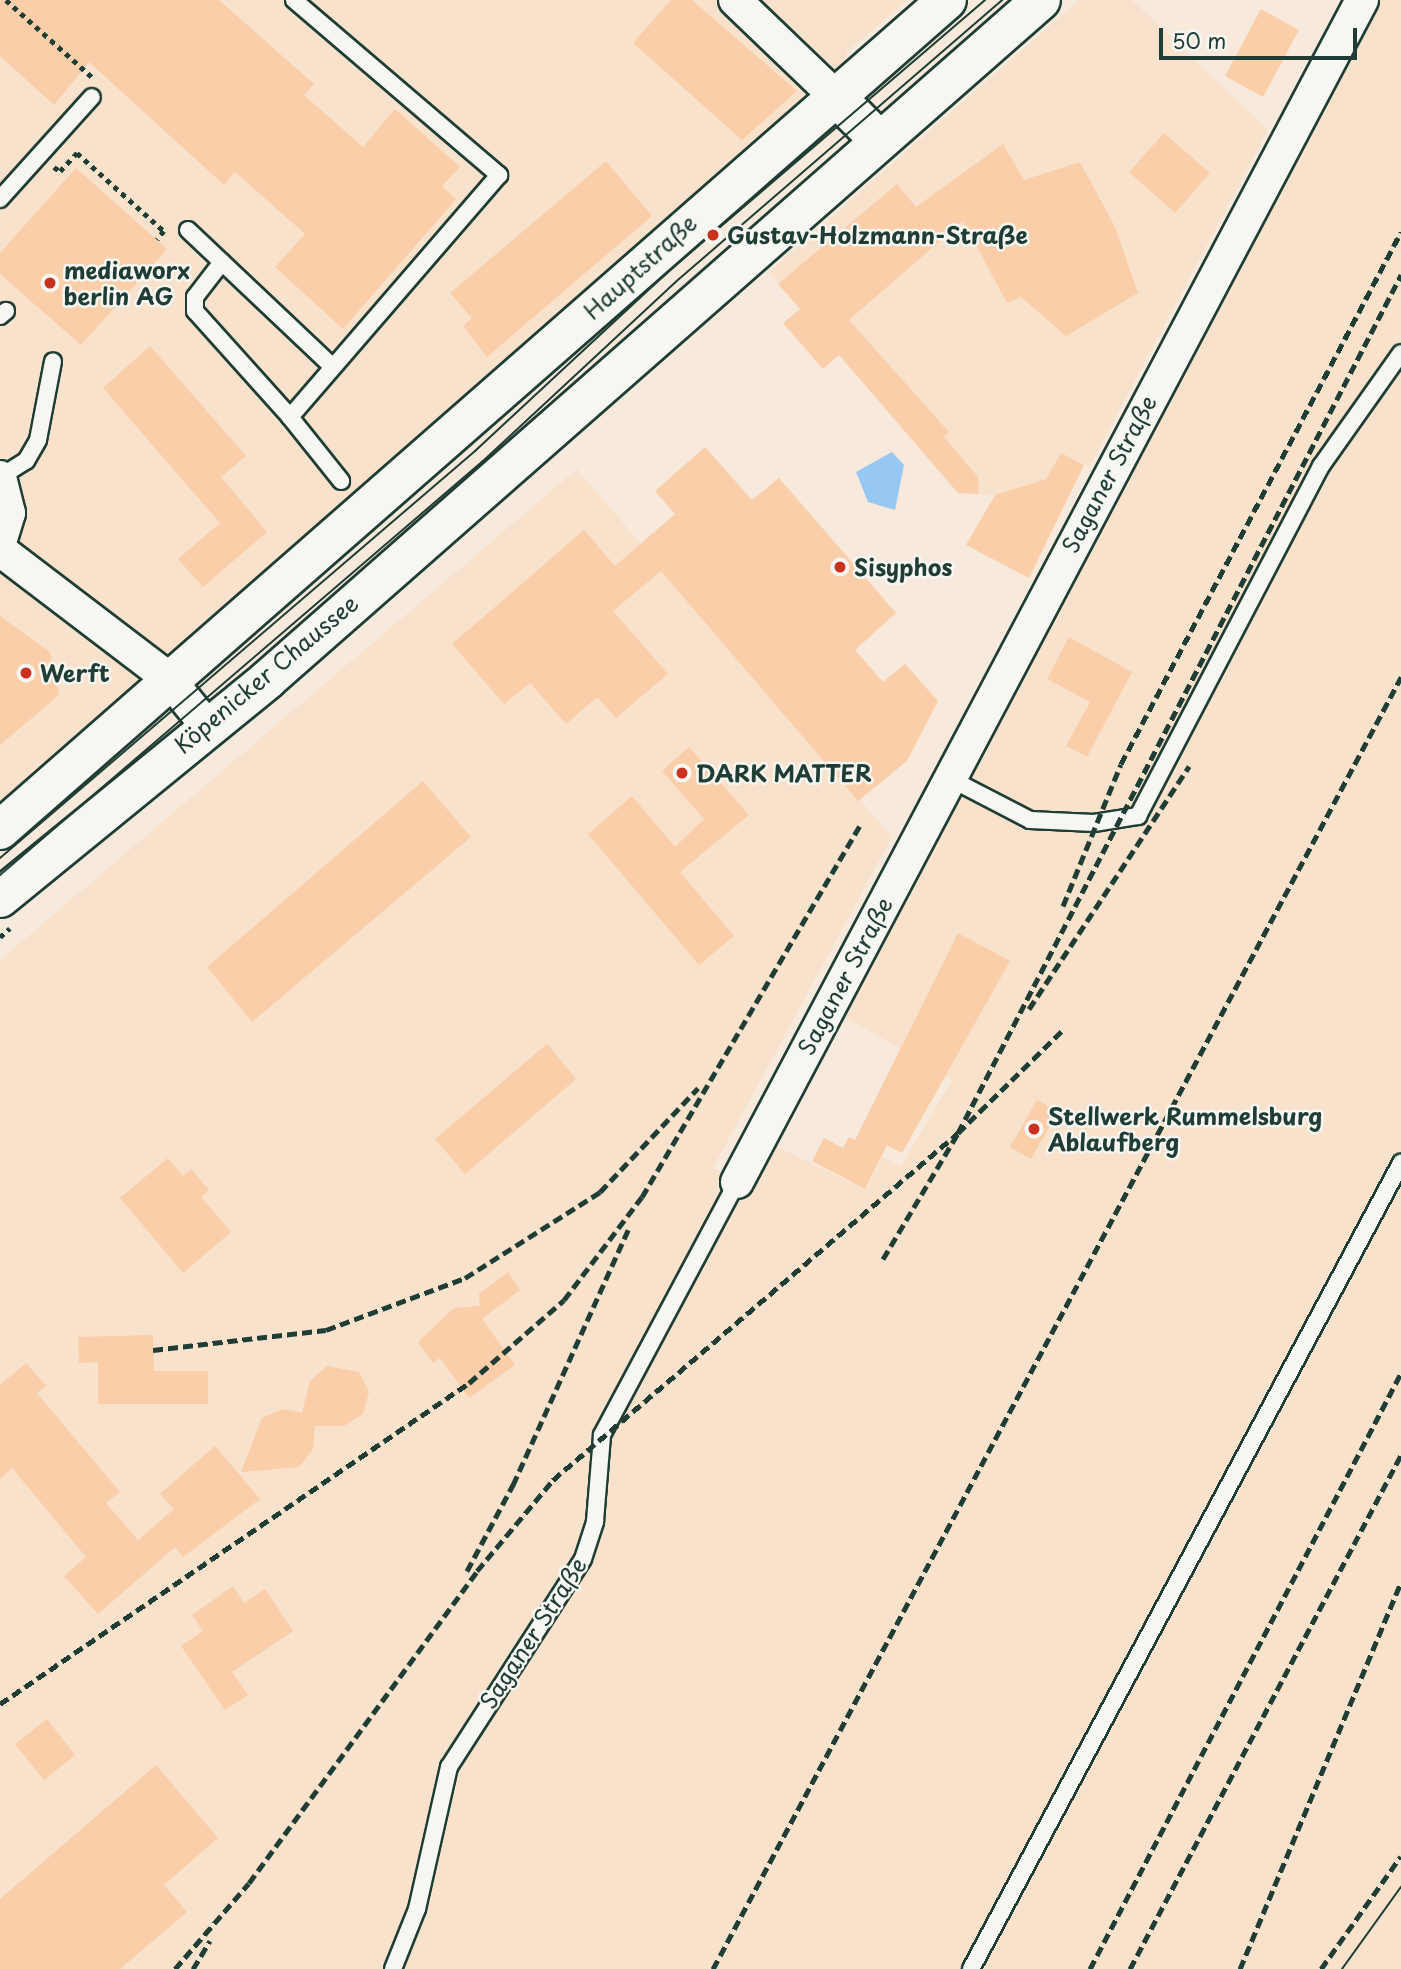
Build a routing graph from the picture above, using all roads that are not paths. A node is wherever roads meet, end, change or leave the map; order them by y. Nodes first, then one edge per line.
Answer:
1 (294, 0) edge
2 (735, 0) edge
3 (947, 0) edge
4 (1041, 0) edge
5 (1363, 0) edge
6 (835, 96) junction
7 (92, 97) road end
8 (879, 140) junction
9 (0, 200) edge
10 (188, 230) dead end
11 (222, 262) junction
12 (1401, 353) edge
13 (53, 361) dead end
14 (331, 365) junction
15 (290, 416) junction
16 (0, 477) edge
17 (341, 481) dead end
18 (0, 544) edge
19 (0, 550) edge
20 (168, 678) junction
21 (207, 726) junction
22 (949, 778) junction
23 (0, 830) edge
24 (0, 898) edge
25 (1401, 1163) edge
26 (737, 1182) joint
27 (393, 1969) edge
28 (971, 1969) edge

1 - 14 lane
2 - 6 street
3 - 6 main road, Hauptstraße
4 - 8 main road
5 - 22 street, Saganer Straße
6 - 8 main road
6 - 20 main road, Hauptstraße
7 - 9 lane
8 - 21 main road, Köpenicker Chaussee
10 - 11 lane
11 - 14 lane
11 - 15 lane
12 - 22 lane
13 - 16 lane
14 - 15 lane
15 - 17 lane
16 - 18 street
19 - 20 street
20 - 21 street
20 - 23 main road
21 - 24 main road, Köpenicker Chaussee
22 - 26 street, Saganer Straße
25 - 28 lane
26 - 27 lane, Saganer Straße

